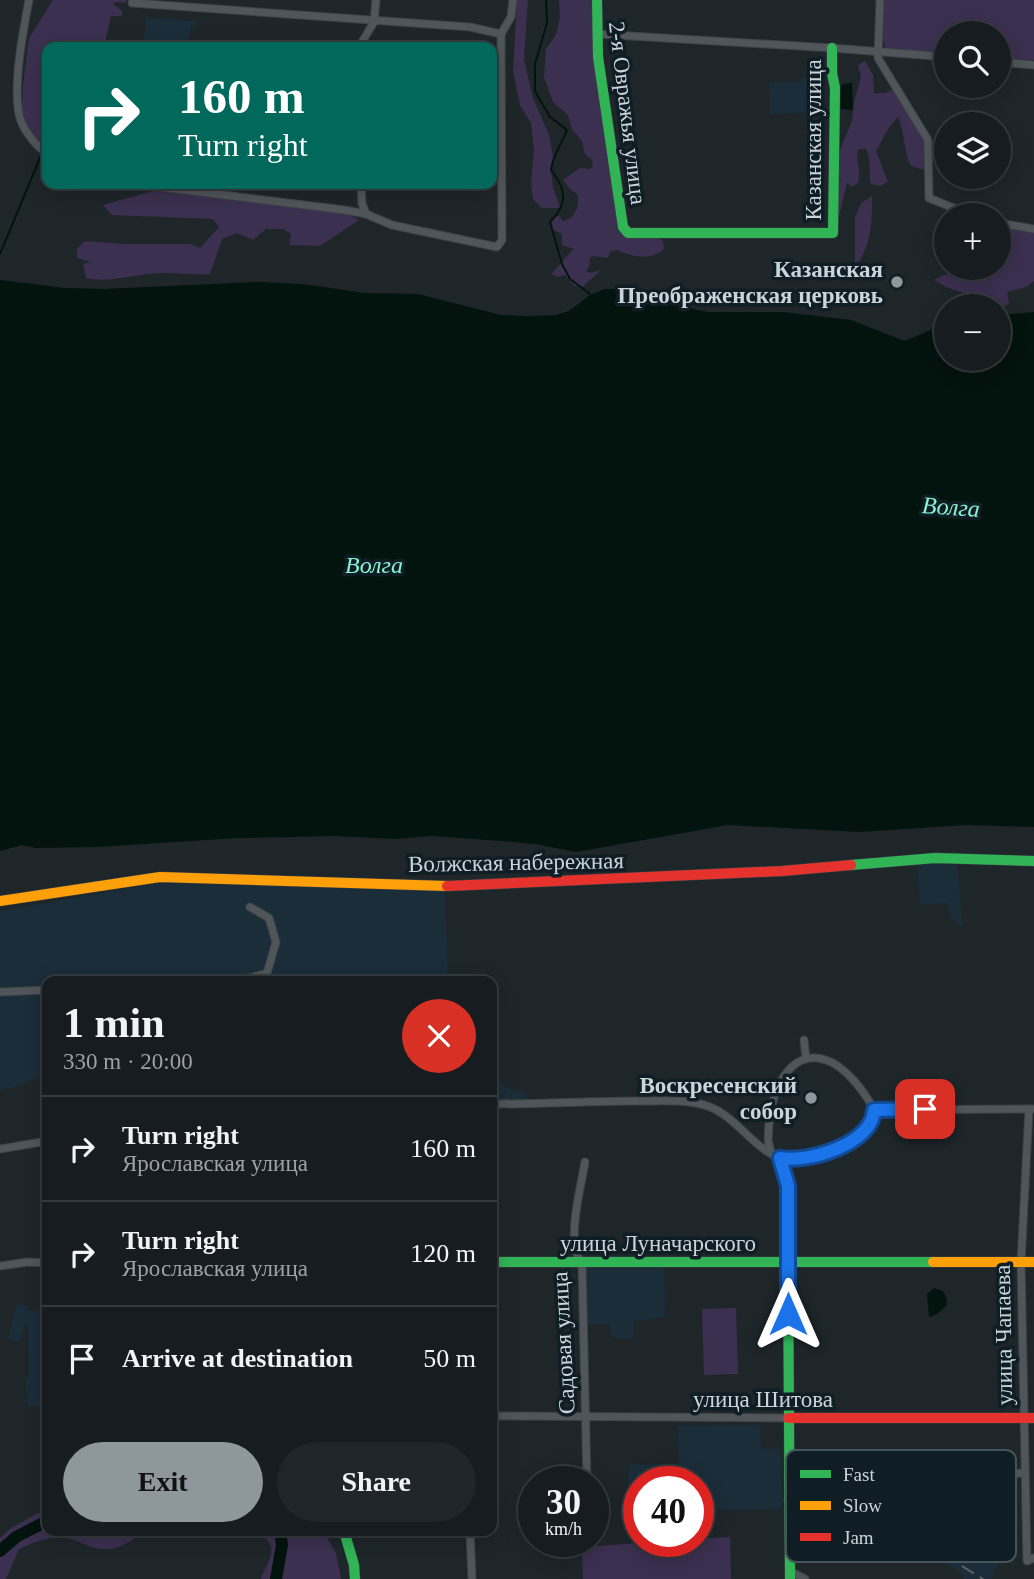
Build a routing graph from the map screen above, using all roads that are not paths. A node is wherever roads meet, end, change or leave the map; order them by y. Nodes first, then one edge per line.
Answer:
1 (29, 0) edge
2 (376, 0) edge
3 (513, 0) edge
4 (597, 0) edge
5 (880, 0) edge
6 (131, 3) edge
7 (374, 19) junction
8 (501, 34) junction
9 (597, 34) junction
10 (362, 42) edge
11 (832, 48) junction
12 (878, 51) junction
13 (934, 56) edge
14 (1011, 62) edge
15 (1034, 65) edge
16 (42, 150) edge
17 (176, 189) edge
18 (361, 189) edge
19 (362, 197) junction
20 (941, 203) edge
21 (345, 210) junction
22 (366, 214) junction
23 (1011, 225) edge
24 (1034, 229) edge
25 (833, 233) joint
26 (1034, 861) edge
27 (0, 901) edge
28 (250, 907) dead end
29 (255, 976) edge
30 (42, 990) edge
31 (0, 992) edge
32 (804, 1040) dead end
33 (806, 1059) junction
34 (497, 1104) edge
35 (1031, 1109) edge
36 (874, 1110) junction
37 (42, 1142) edge
38 (0, 1149) edge
39 (776, 1156) junction
40 (585, 1162) dead end
41 (788, 1261) junction
42 (497, 1262) edge
43 (1021, 1262) junction
44 (1034, 1262) edge
45 (42, 1263) edge
46 (582, 1264) junction
47 (0, 1266) edge
48 (497, 1416) edge
49 (586, 1417) junction
50 (788, 1418) junction
51 (1029, 1418) edge
52 (788, 1450) edge
53 (587, 1466) edge
54 (1024, 1473) junction
55 (1016, 1474) edge
56 (345, 1536) edge
57 (470, 1536) edge
58 (1030, 1560) edge
59 (790, 1575) edge
60 (355, 1579) edge
61 (472, 1579) edge
62 (805, 1579) edge

1 - 16 street
2 - 7 street
3 - 8 street
4 - 9 street, 2-я Овражья улица
5 - 12 street
6 - 7 street
7 - 8 street
7 - 10 street
8 - 22 street
9 - 11 street
9 - 25 street, 2-я Овражья улица
11 - 12 street
11 - 25 street, Казанская улица
12 - 13 street
12 - 20 street
14 - 15 street
17 - 21 street
18 - 19 street
19 - 21 street
19 - 22 street
21 - 22 street
23 - 24 street
26 - 27 street, Волжская набережная
28 - 29 street
30 - 31 street
32 - 33 street
33 - 36 street
33 - 39 street
34 - 39 street
35 - 36 street
35 - 43 street, улица Чапаева
36 - 39 street
37 - 38 street
39 - 41 street
40 - 46 street, Садовая улица
41 - 43 street, улица Луначарского
41 - 46 street, улица Луначарского
41 - 50 street
42 - 46 street, улица Луначарского
43 - 44 street, улица Луначарского
43 - 51 street, улица Чапаева
45 - 47 street
46 - 49 street, Садовая улица
48 - 49 street, улица Шитова
49 - 50 street, улица Шитова
49 - 53 street, Садовая улица
50 - 51 street, улица Шитова
50 - 52 street
51 - 54 street, улица Чапаева
54 - 55 street
54 - 58 street, улица Чапаева
56 - 60 street
57 - 61 street
59 - 62 street

